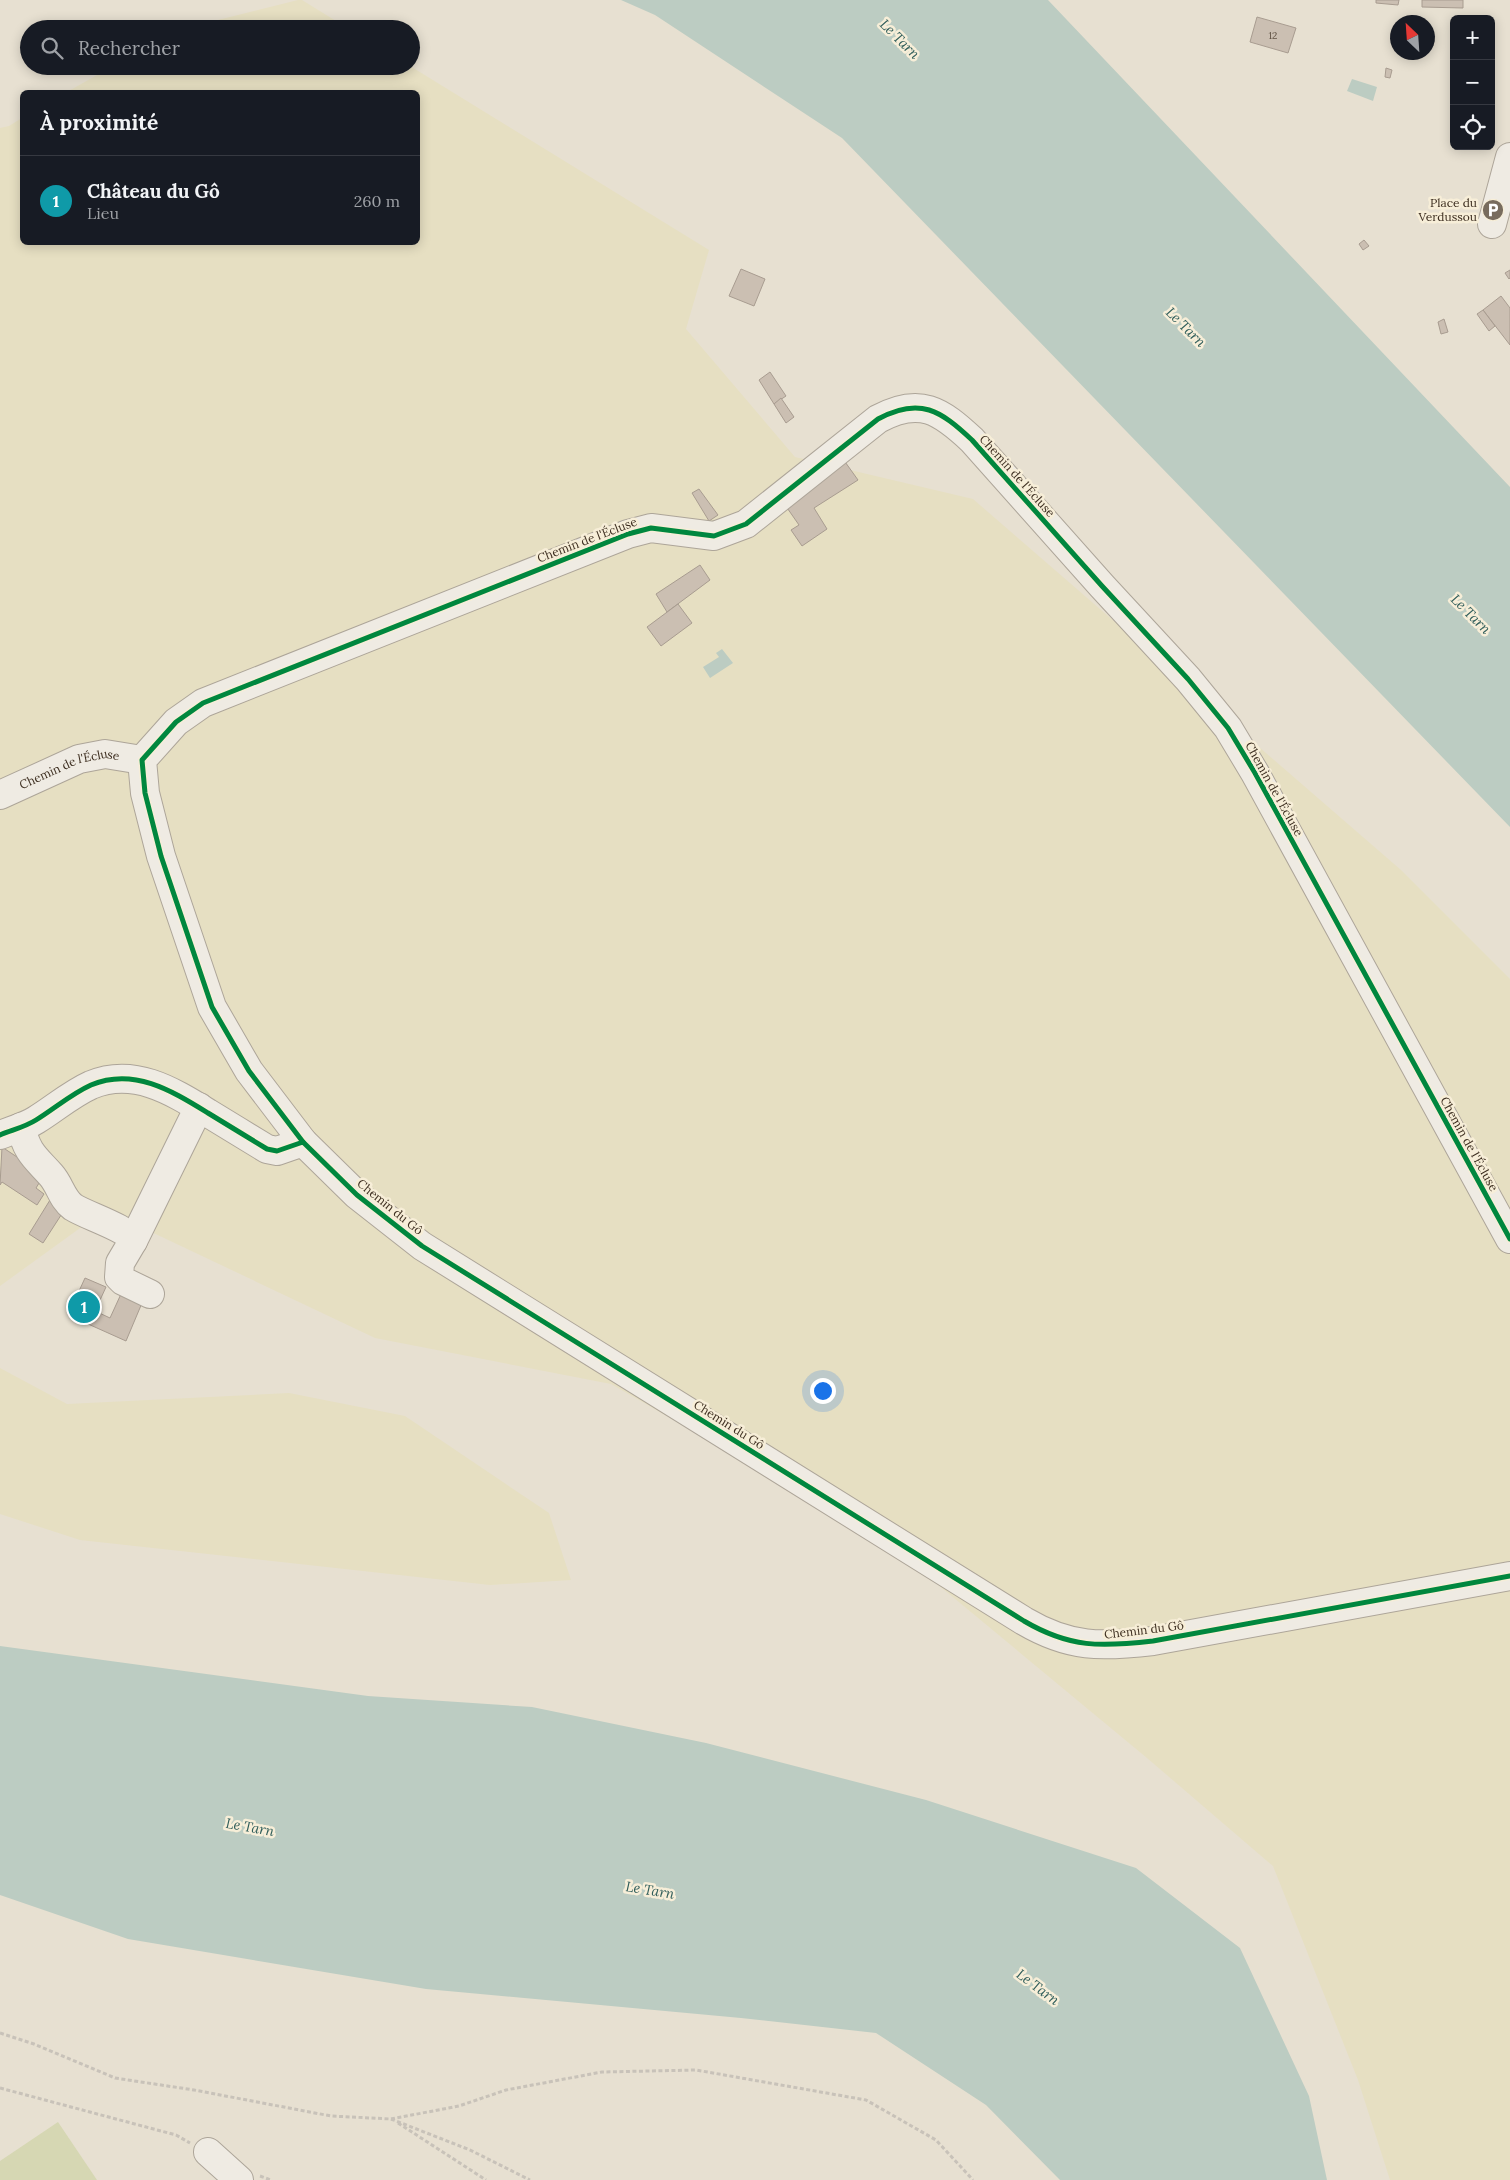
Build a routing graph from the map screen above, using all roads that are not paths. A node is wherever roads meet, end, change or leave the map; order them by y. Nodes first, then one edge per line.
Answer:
1 (1510, 157) edge
2 (1492, 224) dead end
3 (142, 760) junction
4 (0, 795) edge
5 (199, 1108) junction
6 (10, 1131) edge
7 (303, 1142) junction
8 (1510, 1238) edge
9 (133, 1241) junction
10 (150, 1294) dead end
11 (1510, 1576) edge
12 (208, 2152) road end
13 (238, 2180) edge

1 - 2 street
3 - 4 street, Chemin de l'Écluse
3 - 7 street, Chemin du Gô
3 - 8 street, Chemin de l'Écluse
5 - 6 street
5 - 7 street
5 - 9 street
6 - 9 street
7 - 11 street, Chemin du Gô
9 - 10 street
12 - 13 street

